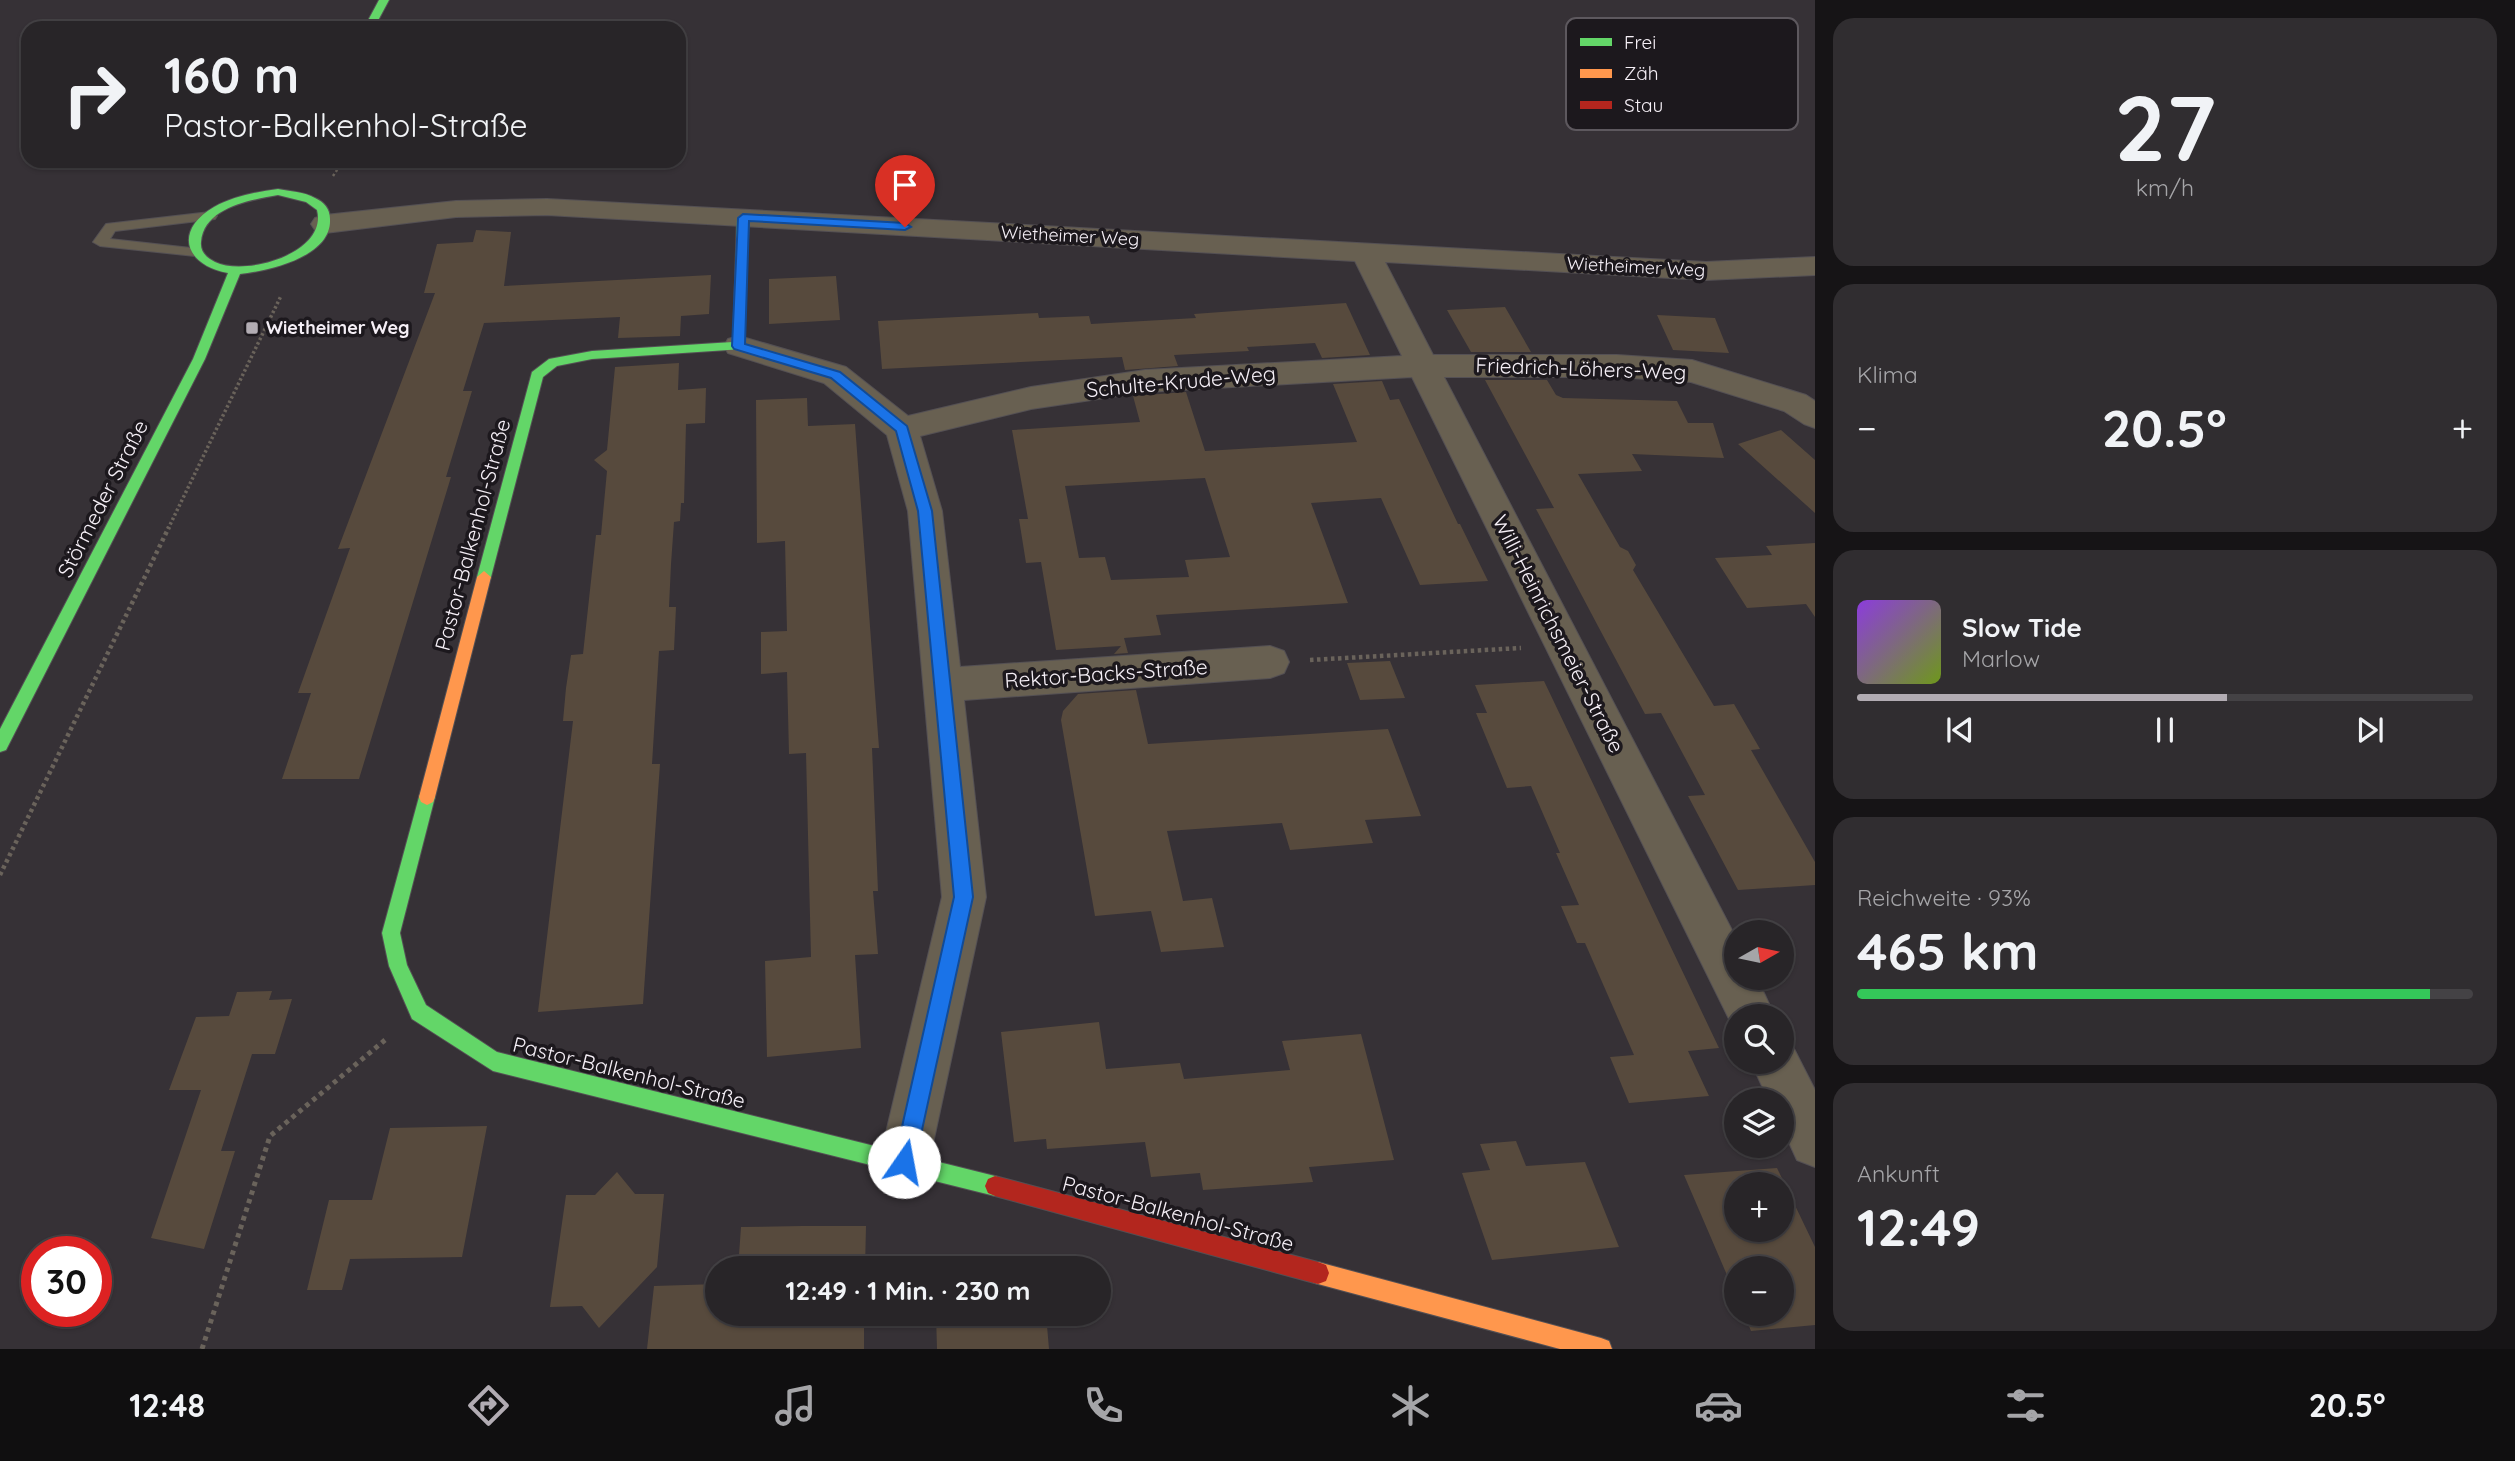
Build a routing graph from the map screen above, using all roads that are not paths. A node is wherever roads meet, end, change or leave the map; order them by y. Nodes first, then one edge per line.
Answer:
1 (384, 0) edge
2 (373, 21) edge
3 (289, 174) dead end
4 (278, 192) junction
5 (210, 216) junction
6 (743, 218) junction
7 (325, 224) junction
8 (195, 252) junction
9 (1365, 252) junction
10 (1815, 265) edge
11 (235, 270) junction
12 (739, 346) junction
13 (1422, 366) junction
14 (1815, 416) edge
15 (902, 429) junction
16 (1270, 662) road end
17 (943, 685) junction
18 (0, 745) edge
19 (1745, 1004) edge
20 (1781, 1074) edge
21 (1815, 1142) edge
22 (904, 1162) junction
23 (1601, 1349) edge

1 - 2 street
3 - 4 street
4 - 5 street
4 - 7 street
5 - 8 street
5 - 8 lane
6 - 7 street, Wietheimer Weg
6 - 9 street, Wietheimer Weg
6 - 12 street
7 - 11 street
8 - 11 street
9 - 10 street, Wietheimer Weg
9 - 13 street, Willi-Heinrichsmeier-Straße
11 - 18 street, Störmeder Straße
12 - 15 street
12 - 22 street, Pastor-Balkenhol-Straße
13 - 14 street, Friedrich-Löhers-Weg
13 - 15 street, Schulte-Krude-Weg
13 - 19 street, Willi-Heinrichsmeier-Straße
15 - 17 street
16 - 17 street, Rektor-Backs-Straße
17 - 22 street
20 - 21 street
22 - 23 street, Pastor-Balkenhol-Straße

